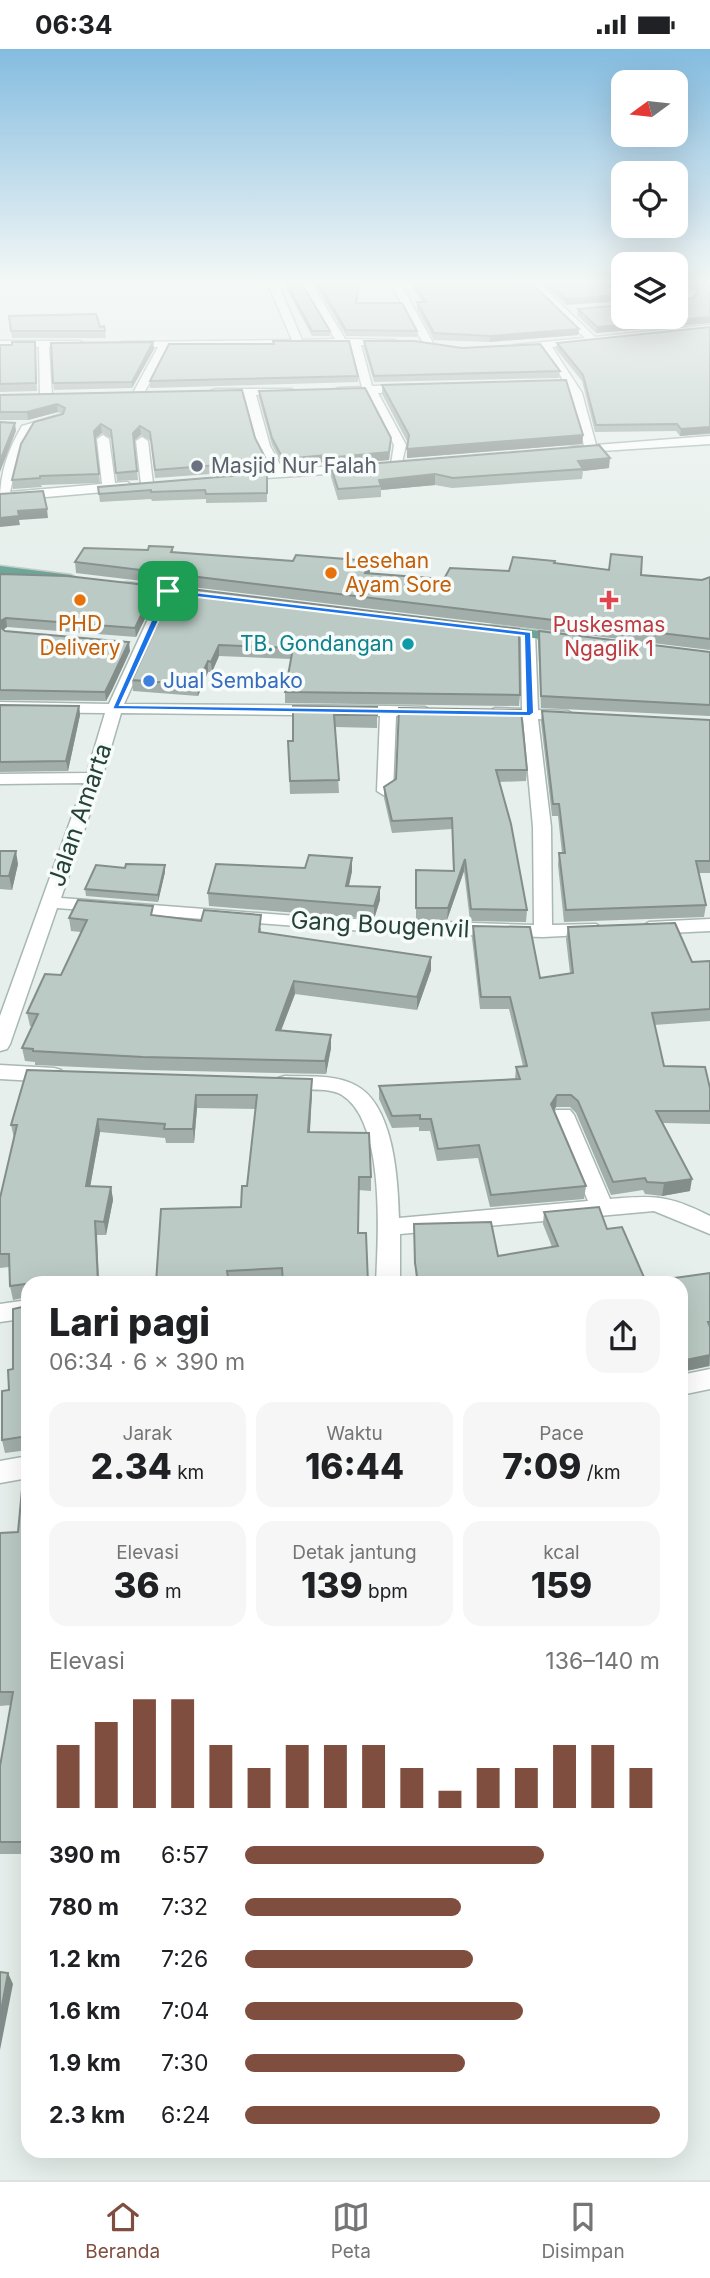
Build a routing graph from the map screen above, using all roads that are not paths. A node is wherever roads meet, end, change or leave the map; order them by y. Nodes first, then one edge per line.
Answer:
1 (42, 378) edge
2 (151, 378) edge
3 (367, 378) edge
4 (571, 378) edge
5 (574, 383) junction
6 (560, 384) edge
7 (425, 388) edge
8 (370, 389) junction
9 (249, 391) junction
10 (300, 391) edge
11 (323, 391) edge
12 (203, 392) edge
13 (126, 393) edge
14 (60, 396) edge
15 (59, 418) edge
16 (14, 425) edge
17 (27, 426) junction
18 (103, 439) edge
19 (710, 440) edge
20 (142, 442) dead end
21 (591, 449) junction
22 (564, 451) edge
23 (415, 463) edge
24 (384, 465) junction
25 (279, 474) junction
26 (224, 478) edge
27 (165, 482) edge
28 (147, 484) junction
29 (109, 487) junction
30 (2, 497) edge
31 (0, 570) edge
32 (86, 580) edge
33 (113, 584) edge
34 (168, 591) junction
35 (209, 596) edge
36 (473, 627) edge
37 (528, 634) junction
38 (580, 640) edge
39 (0, 707) edge
40 (115, 707) junction
41 (388, 711) junction
42 (440, 712) edge
43 (478, 713) edge
44 (530, 713) junction
45 (584, 717) edge
46 (94, 778) junction
47 (0, 779) edge
48 (385, 791) edge
49 (50, 902) junction
50 (710, 925) edge
51 (543, 931) junction
52 (6, 1010) edge
53 (0, 1044) edge
54 (0, 1072) edge
55 (69, 1075) edge
56 (260, 1082) edge
57 (563, 1115) dead end
58 (602, 1207) junction
59 (710, 1226) edge
60 (390, 1227) junction
61 (388, 1276) edge
62 (21, 1310) edge
63 (0, 1313) edge
64 (710, 1379) edge
65 (688, 1384) edge
66 (21, 1468) edge
67 (0, 1472) edge

1 - 14 street
2 - 13 street
3 - 8 street
4 - 5 street
5 - 6 street
5 - 21 street
7 - 8 street
8 - 11 street
8 - 24 street
9 - 10 street
9 - 12 street
9 - 25 street
15 - 17 street
16 - 17 street
17 - 30 street
18 - 29 street
19 - 21 street
20 - 28 street
21 - 22 street
23 - 24 street
24 - 25 street
25 - 26 street
27 - 28 street
28 - 29 street
29 - 30 street
31 - 32 main road
33 - 34 main road
34 - 35 main road
34 - 40 street, Jalan Amarta
36 - 37 main road
37 - 38 main road
37 - 44 street
39 - 40 street
40 - 41 street
40 - 46 street, Jalan Amarta
41 - 42 street
41 - 48 street
43 - 44 street
44 - 45 street
44 - 51 street
46 - 47 street
46 - 49 street, Jalan Amarta
49 - 51 street, Gang Bougenvil
49 - 52 street, Jalan Amarta
50 - 51 street, Gang Bougenvil
52 - 53 street, Jalan Amarta
54 - 55 street
56 - 60 street
57 - 58 street
58 - 59 street
58 - 60 street
60 - 61 street
62 - 63 street
64 - 65 street
66 - 67 street

